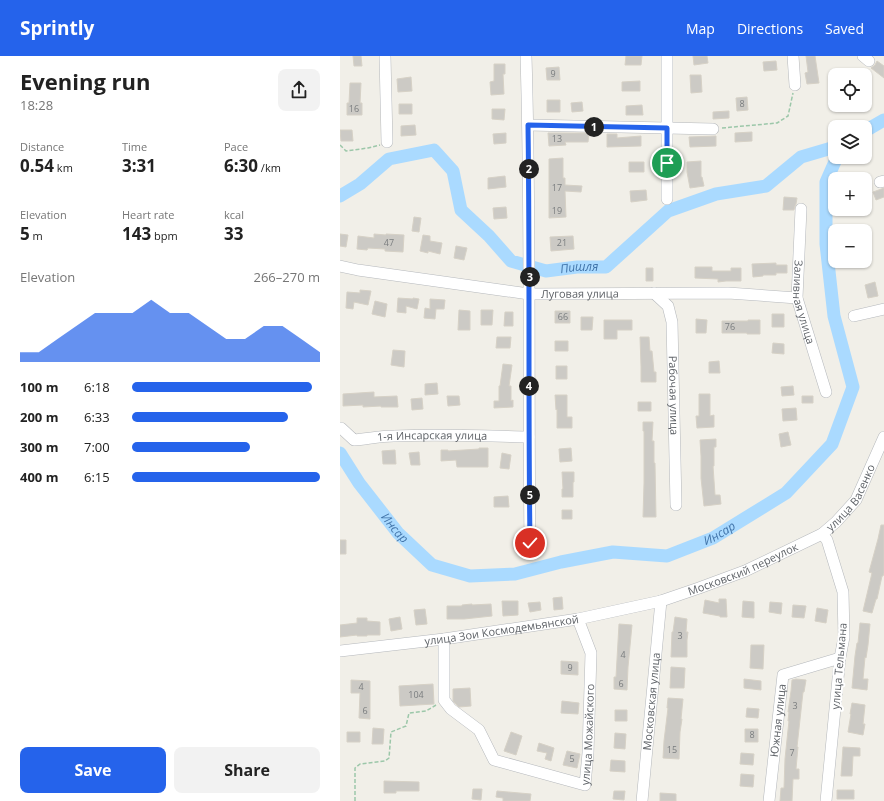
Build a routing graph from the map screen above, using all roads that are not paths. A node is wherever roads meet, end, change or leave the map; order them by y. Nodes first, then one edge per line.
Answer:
1 (385, 56) edge
2 (526, 56) edge
3 (667, 56) edge
4 (793, 56) edge
5 (794, 85) road end
6 (528, 125) junction
7 (667, 128) junction
8 (713, 129) road end
9 (387, 142) road end
10 (667, 199) dead end
11 (801, 209) dead end
12 (340, 266) edge
13 (654, 293) junction
14 (530, 294) junction
15 (797, 298) junction
16 (884, 309) edge
17 (854, 316) dead end
18 (826, 392) dead end
19 (341, 428) dead end
20 (529, 437) junction
21 (884, 437) edge
22 (676, 505) dead end
23 (822, 534) junction
24 (530, 543) dead end
25 (661, 601) junction
26 (578, 619) junction
27 (444, 639) junction
28 (340, 651) edge
29 (840, 658) junction
30 (642, 801) edge
31 (769, 801) edge
32 (826, 801) edge

1 - 9 street
2 - 6 street
3 - 7 street
4 - 5 street
6 - 7 street
6 - 14 street
7 - 8 street
7 - 10 street
11 - 15 street, Заливная улица
12 - 14 street, Луговая улица
13 - 14 street, Луговая улица
13 - 15 street, Луговая улица
13 - 22 street, Рабочая улица
14 - 20 street
15 - 18 street, Заливная улица
16 - 17 street
19 - 20 street, 1-я Инсарская улица
20 - 24 street
21 - 23 street, улица Васенко
23 - 25 street, Московский переулок
23 - 29 street, улица Тельмана
25 - 26 street, улица Зои Космодемьянской
25 - 30 street, Московская улица
26 - 27 street, улица Зои Космодемьянской
26 - 27 street, улица Можайского
27 - 28 street, улица Зои Космодемьянской
29 - 31 street, Южная улица
29 - 32 street, улица Тельмана

